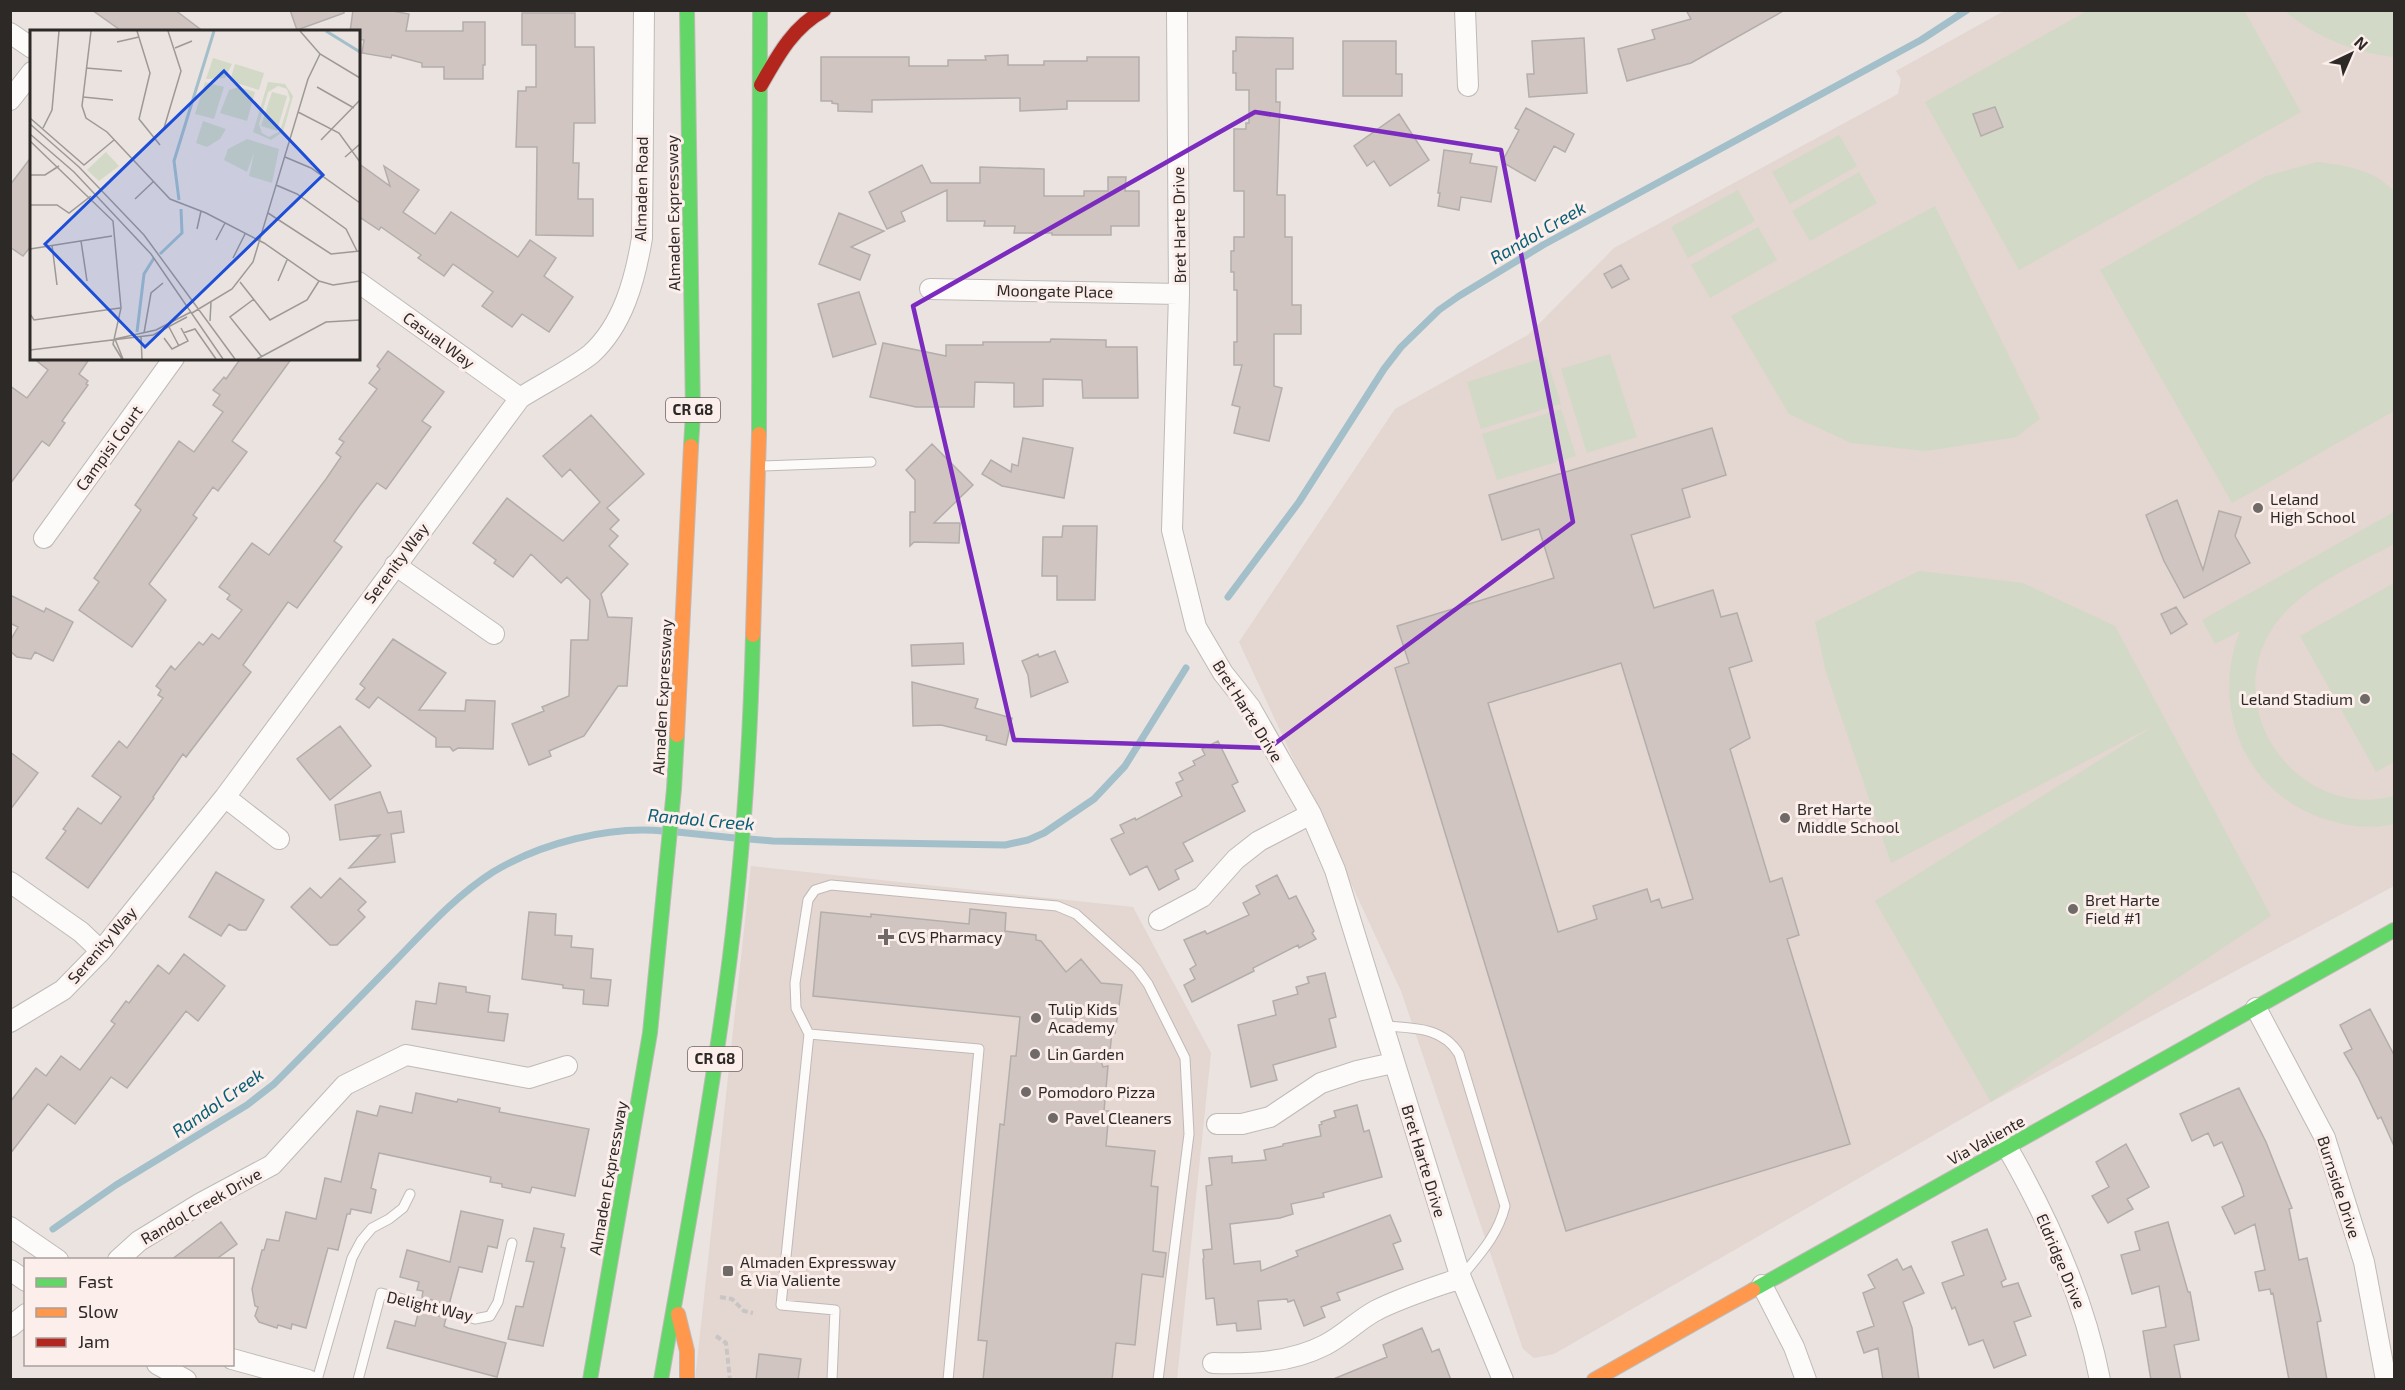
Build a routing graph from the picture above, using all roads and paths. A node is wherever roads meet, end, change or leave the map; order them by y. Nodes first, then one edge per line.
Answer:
1 (644, 10) edge
2 (687, 10) edge
3 (760, 10) edge
4 (824, 10) edge
5 (1177, 10) edge
6 (1465, 10) edge
7 (10, 33) edge
8 (30, 47) edge
9 (30, 75) edge
10 (1468, 86) dead end
11 (760, 87) junction
12 (10, 100) edge
13 (360, 283) edge
14 (930, 289) dead end
15 (1179, 294) junction
16 (591, 354) joint
17 (173, 360) edge
18 (520, 398) junction
19 (871, 462) dead end
20 (758, 467) junction
21 (44, 538) dead end
22 (395, 565) junction
23 (494, 634) dead end
24 (225, 797) junction
25 (1311, 814) junction
26 (279, 839) dead end
27 (10, 882) edge
28 (1159, 920) dead end
29 (2394, 930) edge
30 (101, 951) junction
31 (2256, 1008) junction
32 (10, 1022) edge
33 (1385, 1026) junction
34 (809, 1034) junction
35 (1393, 1063) junction
36 (567, 1066) dead end
37 (1217, 1124) dead end
38 (2007, 1147) junction
39 (410, 1194) dead end
40 (10, 1227) edge
41 (512, 1243) dead end
42 (35, 1250) edge
43 (53, 1258) edge
44 (120, 1258) edge
45 (10, 1270) edge
46 (1461, 1278) junction
47 (24, 1280) edge
48 (1762, 1285) junction
49 (720, 1297) dead end
50 (675, 1300) junction
51 (753, 1313) dead end
52 (24, 1316) edge
53 (10, 1327) edge
54 (716, 1336) dead end
55 (594, 1357) junction
56 (234, 1360) edge
57 (1213, 1363) dead end
58 (159, 1366) edge
59 (579, 1369) dead end
60 (186, 1380) edge
61 (308, 1380) edge
62 (317, 1380) edge
63 (358, 1380) edge
64 (590, 1380) edge
65 (661, 1380) edge
66 (687, 1380) edge
67 (730, 1380) edge
68 (832, 1380) edge
69 (948, 1380) edge
70 (1158, 1380) edge
71 (1503, 1380) edge
72 (1594, 1380) edge
73 (1806, 1380) edge
74 (2100, 1380) edge
75 (2385, 1380) edge

1 - 16 street, Almaden Road
2 - 55 main road, Almaden Expressway / CR G8
3 - 11 main road, CR G8
4 - 11 main road
5 - 15 street, Bret Harte Drive
6 - 10 street
7 - 8 street
9 - 12 street
11 - 20 main road, CR G8
13 - 18 street, Casual Way
14 - 15 street, Moongate Place
15 - 25 street, Bret Harte Drive
16 - 18 street, Serenity Way
17 - 21 street, Campisi Court
18 - 22 street, Serenity Way
19 - 20 lane
20 - 50 main road, CR G8
22 - 23 street
22 - 24 street, Serenity Way
24 - 26 street
24 - 30 street, Serenity Way
25 - 28 street
25 - 33 street, Bret Harte Drive
27 - 30 street
29 - 31 main road, Via Valiente
30 - 32 street, Serenity Way
31 - 38 main road, Via Valiente
31 - 75 street, Burnside Drive
33 - 35 street, Bret Harte Drive
33 - 46 lane
34 - 68 lane
34 - 69 lane
34 - 70 lane
35 - 37 street
35 - 46 street, Bret Harte Drive
36 - 44 street, Randol Creek Drive
38 - 48 main road, Via Valiente
38 - 74 street, Eldridge Drive
39 - 62 lane
40 - 42 street
41 - 63 lane, Delight Way
42 - 43 street
45 - 47 street
46 - 57 street
46 - 71 street, Bret Harte Drive
48 - 72 main road, Via Valiente
48 - 73 street
49 - 51 path
50 - 65 main road, CR G8
50 - 66 main road
52 - 53 street
54 - 67 path
55 - 59 main road
55 - 64 main road, Almaden Expressway / CR G8
56 - 61 street
58 - 60 street

